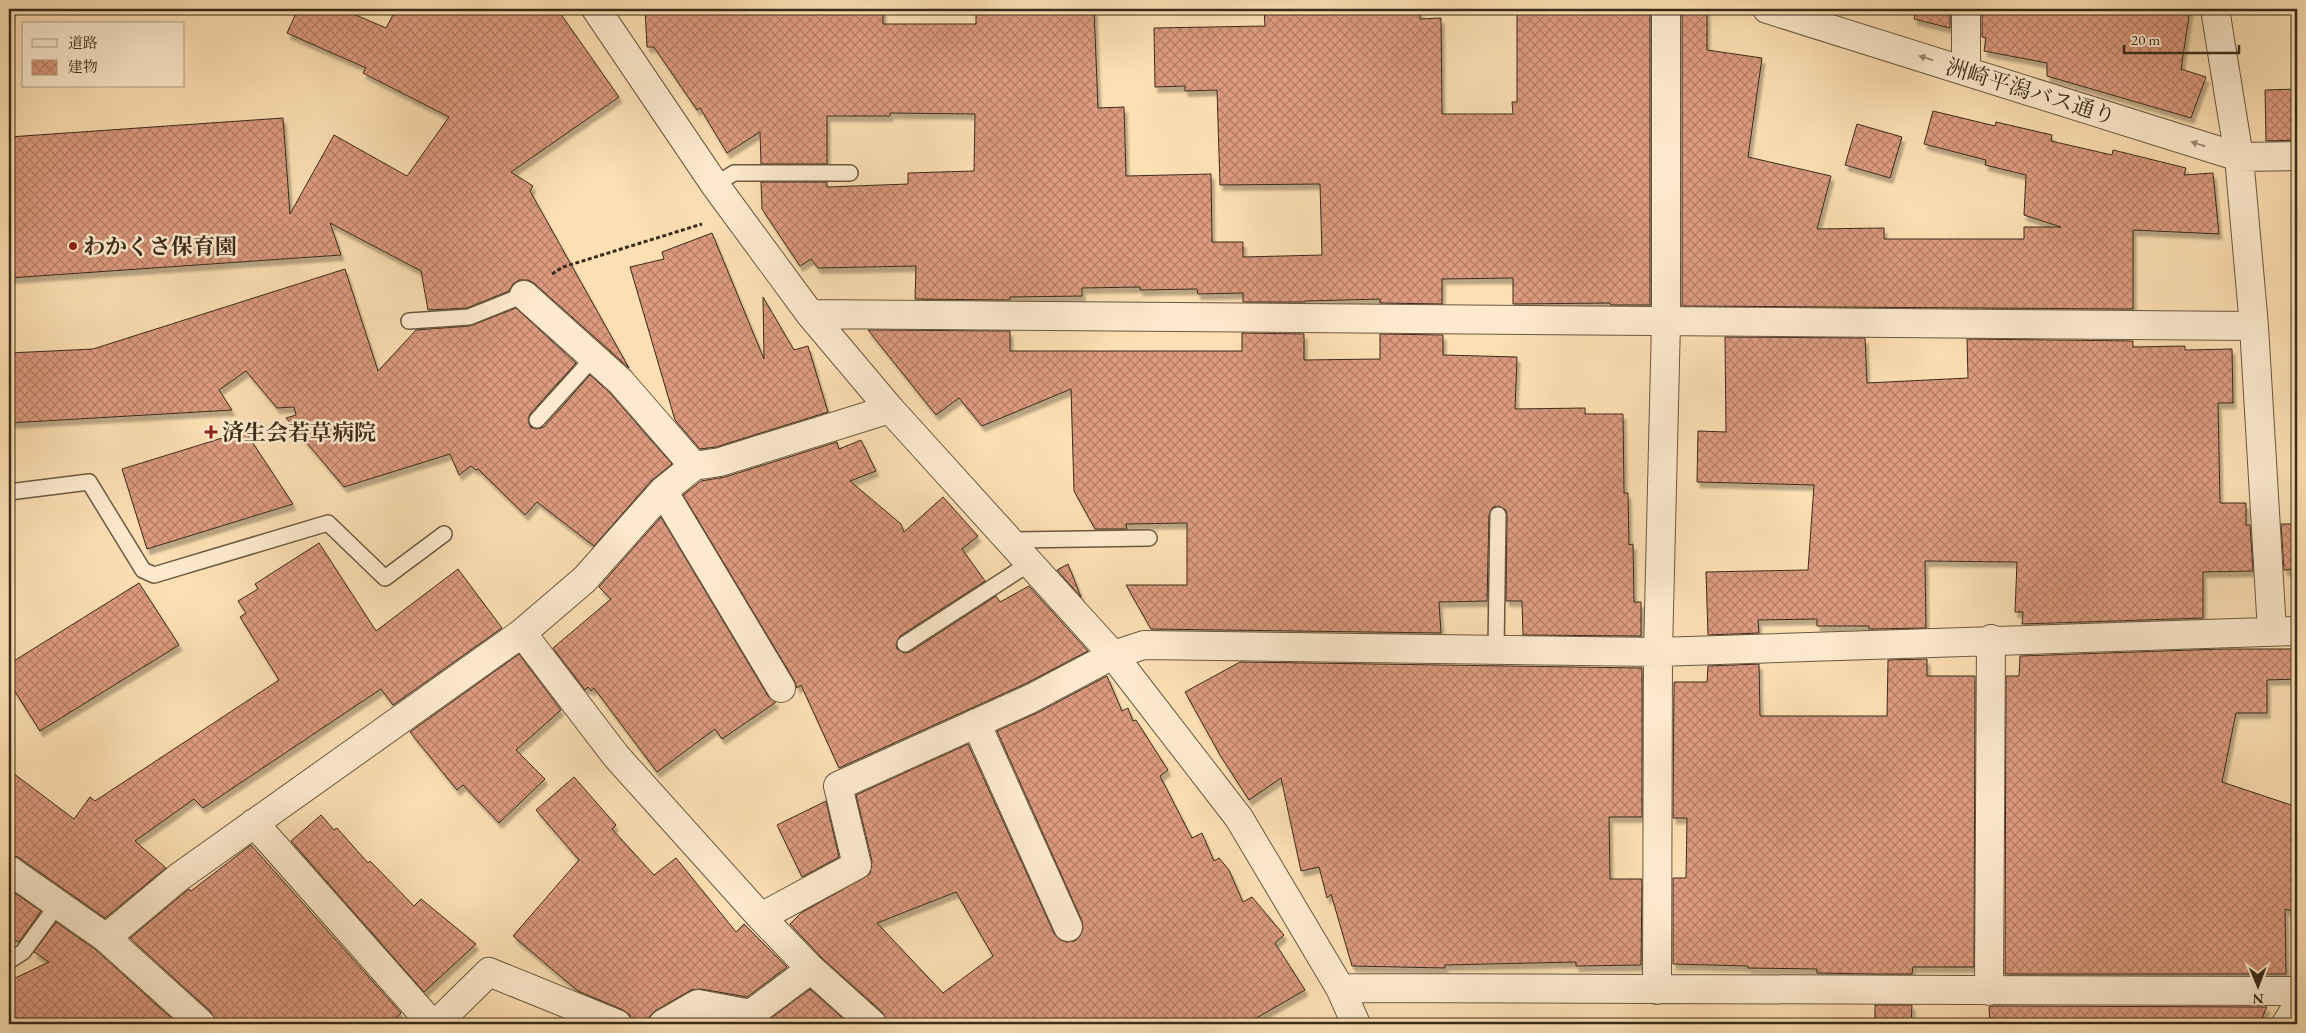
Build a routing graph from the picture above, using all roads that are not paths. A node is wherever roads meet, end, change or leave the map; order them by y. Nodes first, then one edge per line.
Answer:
1 (596, 9) edge
2 (1666, 9) edge
3 (1767, 9) edge
4 (1966, 9) edge
5 (2215, 9) edge
6 (1966, 71) junction
7 (2297, 156) edge
8 (2239, 157) junction
9 (850, 173) dead end
10 (715, 185) junction
11 (524, 295) joint
12 (810, 314) junction
13 (409, 321) dead end
14 (1666, 322) junction
15 (2254, 326) junction
16 (594, 357) junction
17 (890, 409) junction
18 (537, 420) dead end
19 (694, 466) junction
20 (663, 491) junction
21 (9, 492) edge
22 (1498, 515) dead end
23 (444, 534) dead end
24 (1149, 538) dead end
25 (1009, 540) junction
26 (1030, 563) junction
27 (2285, 631) edge
28 (522, 633) junction
29 (1991, 640) junction
30 (905, 644) dead end
31 (1496, 649) junction
32 (1658, 652) junction
33 (1113, 656) junction
34 (781, 688) dead end
35 (976, 723) junction
36 (254, 823) junction
37 (9, 870) edge
38 (58, 904) junction
39 (761, 917) junction
40 (1068, 928) dead end
41 (106, 938) junction
42 (9, 961) edge
43 (811, 969) junction
44 (1340, 988) junction
45 (1657, 990) junction
46 (1989, 991) junction
47 (2297, 991) edge
48 (2297, 1006) edge
49 (201, 1024) edge
50 (432, 1024) edge
51 (436, 1024) edge
52 (617, 1024) edge
53 (663, 1024) edge
54 (872, 1024) edge
55 (1356, 1024) edge
56 (2286, 1024) edge

1 - 10 street
2 - 14 street
6 -> 3 street, 洲崎平潟バス通り
4 - 6 street
5 - 8 street
8 -> 6 street, 洲崎平潟バス通り
7 - 8 street, 洲崎平潟バス通り
8 - 15 street
9 - 10 lane
10 - 12 street
11 - 13 lane
11 - 16 street
12 - 14 street
12 - 17 street
14 - 15 street
14 - 32 street
15 - 27 street
16 - 18 lane
16 - 19 street
17 - 19 street
17 - 25 street
19 - 20 street
20 - 28 street
20 - 34 street
21 - 23 lane
22 - 31 lane
24 - 25 lane
25 - 26 street
26 - 30 lane
26 - 33 street
27 - 29 street
28 - 36 street
28 - 39 street
29 - 32 street
29 - 46 street
31 - 32 street
31 - 33 street
32 - 45 street
33 - 35 street
33 - 44 street
35 - 39 street
35 - 40 street
36 - 41 street
36 - 50 street
37 - 38 street
38 - 41 street
38 - 42 lane
39 - 43 street
41 - 49 street
43 - 53 street
43 - 54 street
44 - 45 street
44 - 55 street
45 - 46 street
46 - 47 street
48 - 56 street
51 - 52 street

